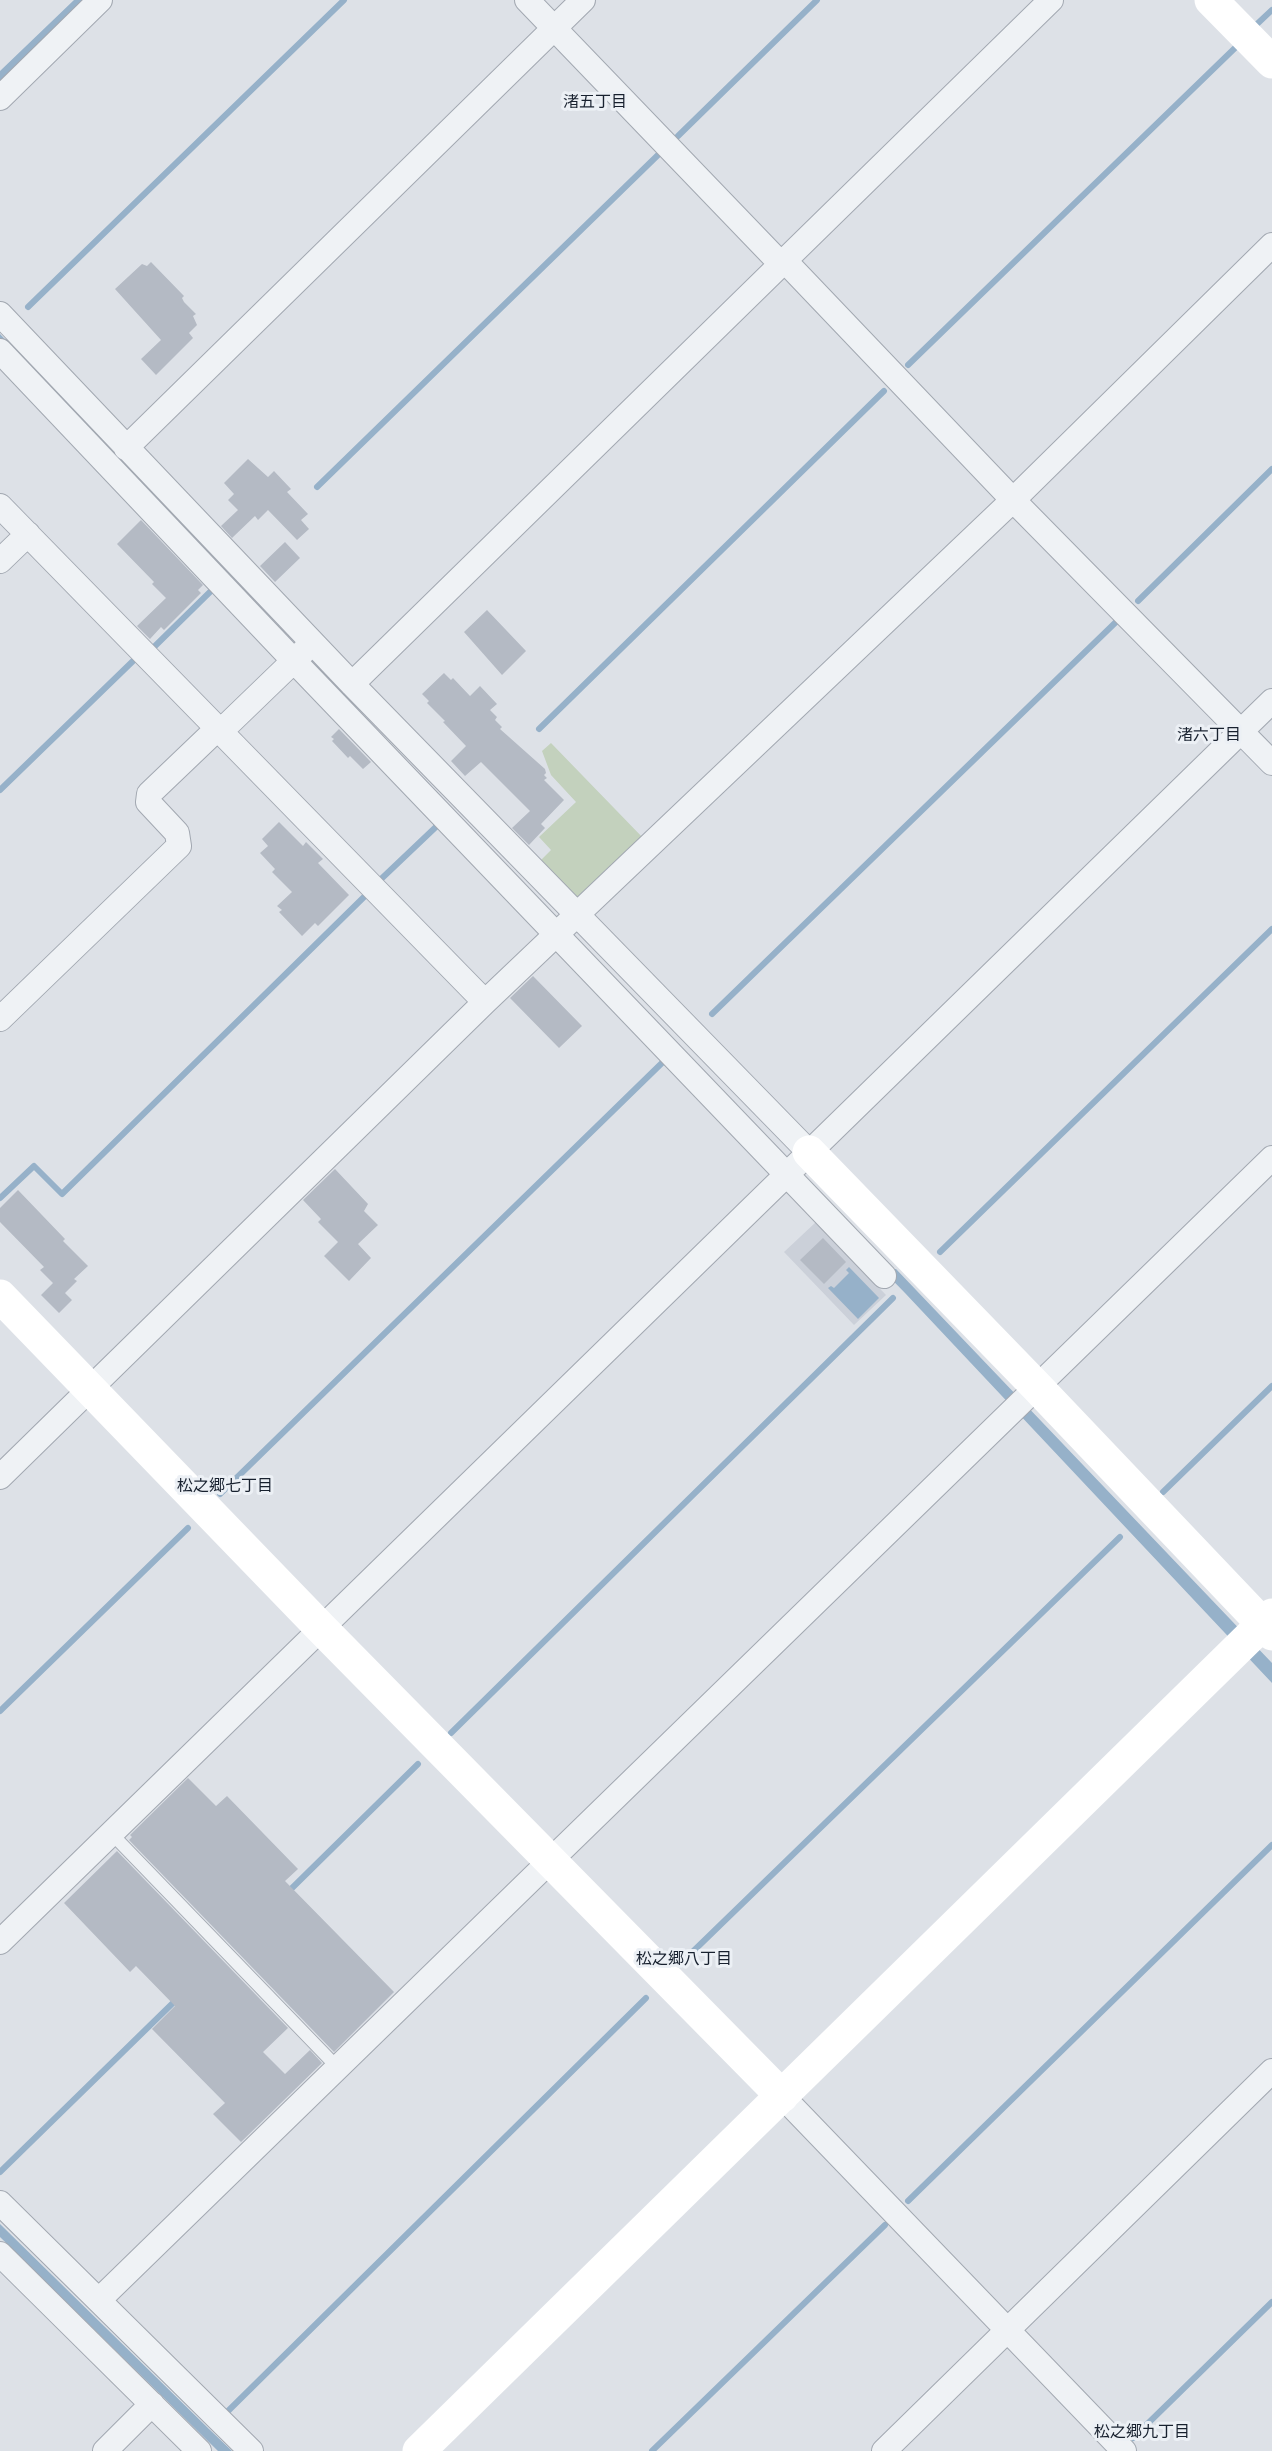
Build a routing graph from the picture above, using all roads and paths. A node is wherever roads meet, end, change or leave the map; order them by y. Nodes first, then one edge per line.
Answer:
1 (100, 0) edge
2 (527, 0) edge
3 (583, 0) edge
4 (1051, 0) edge
5 (1211, 0) edge
6 (555, 28) junction
7 (1272, 62) edge
8 (0, 98) edge
9 (1272, 245) edge
10 (783, 262) junction
11 (0, 314) edge
12 (0, 351) edge
13 (126, 448) junction
14 (1013, 500) junction
15 (0, 506) edge
16 (28, 534) junction
17 (0, 561) edge
18 (304, 651) junction
19 (352, 684) junction
20 (1272, 701) edge
21 (219, 730) junction
22 (1241, 731) junction
23 (1272, 763) edge
24 (576, 915) junction
25 (556, 935) junction
26 (485, 1002) junction
27 (0, 1019) edge
28 (1272, 1158) edge
29 (798, 1163) junction
30 (884, 1276) dead end
31 (0, 1296) edge
32 (90, 1388) junction
33 (1025, 1398) junction
34 (0, 1477) edge
35 (321, 1628) junction
36 (1259, 1631) edge
37 (111, 1833) junction
38 (550, 1861) junction
39 (0, 1941) edge
40 (338, 2068) junction
41 (1272, 2071) edge
42 (782, 2096) junction
43 (0, 2203) edge
44 (0, 2254) edge
45 (100, 2299) junction
46 (1006, 2330) junction
47 (152, 2404) junction
48 (105, 2451) edge
49 (199, 2451) edge
50 (251, 2451) edge
51 (419, 2451) edge
52 (884, 2451) edge
53 (1124, 2451) edge

1 - 8 street
2 - 6 street
3 - 6 street
4 - 10 street
5 - 7 street
6 - 10 street
6 - 13 street
9 - 14 street
10 - 14 street
10 - 19 street
11 - 13 street
12 - 18 street
13 - 18 street
14 - 22 street
14 - 24 street
15 - 16 street
16 - 17 street
16 - 21 street
18 - 19 street
18 - 21 street
18 - 25 street
19 - 24 street
20 - 22 street
21 - 26 street
21 - 27 street
22 - 23 street
22 - 29 street
24 - 25 street
24 - 29 street
25 - 26 street
25 - 29 street
26 - 32 street
28 - 33 street
29 - 30 street
29 - 33 street
29 - 35 street
31 - 32 street
32 - 34 street
32 - 35 street
33 - 36 street
33 - 38 street
35 - 37 street
35 - 38 street
36 - 42 street
37 - 39 street
37 - 40 lane
38 - 40 street
38 - 42 street
40 - 45 street
41 - 46 street
42 - 46 street
42 - 51 street
43 - 45 street
44 - 47 street
45 - 50 street
46 - 52 street
46 - 53 street
47 - 48 street
47 - 49 street

